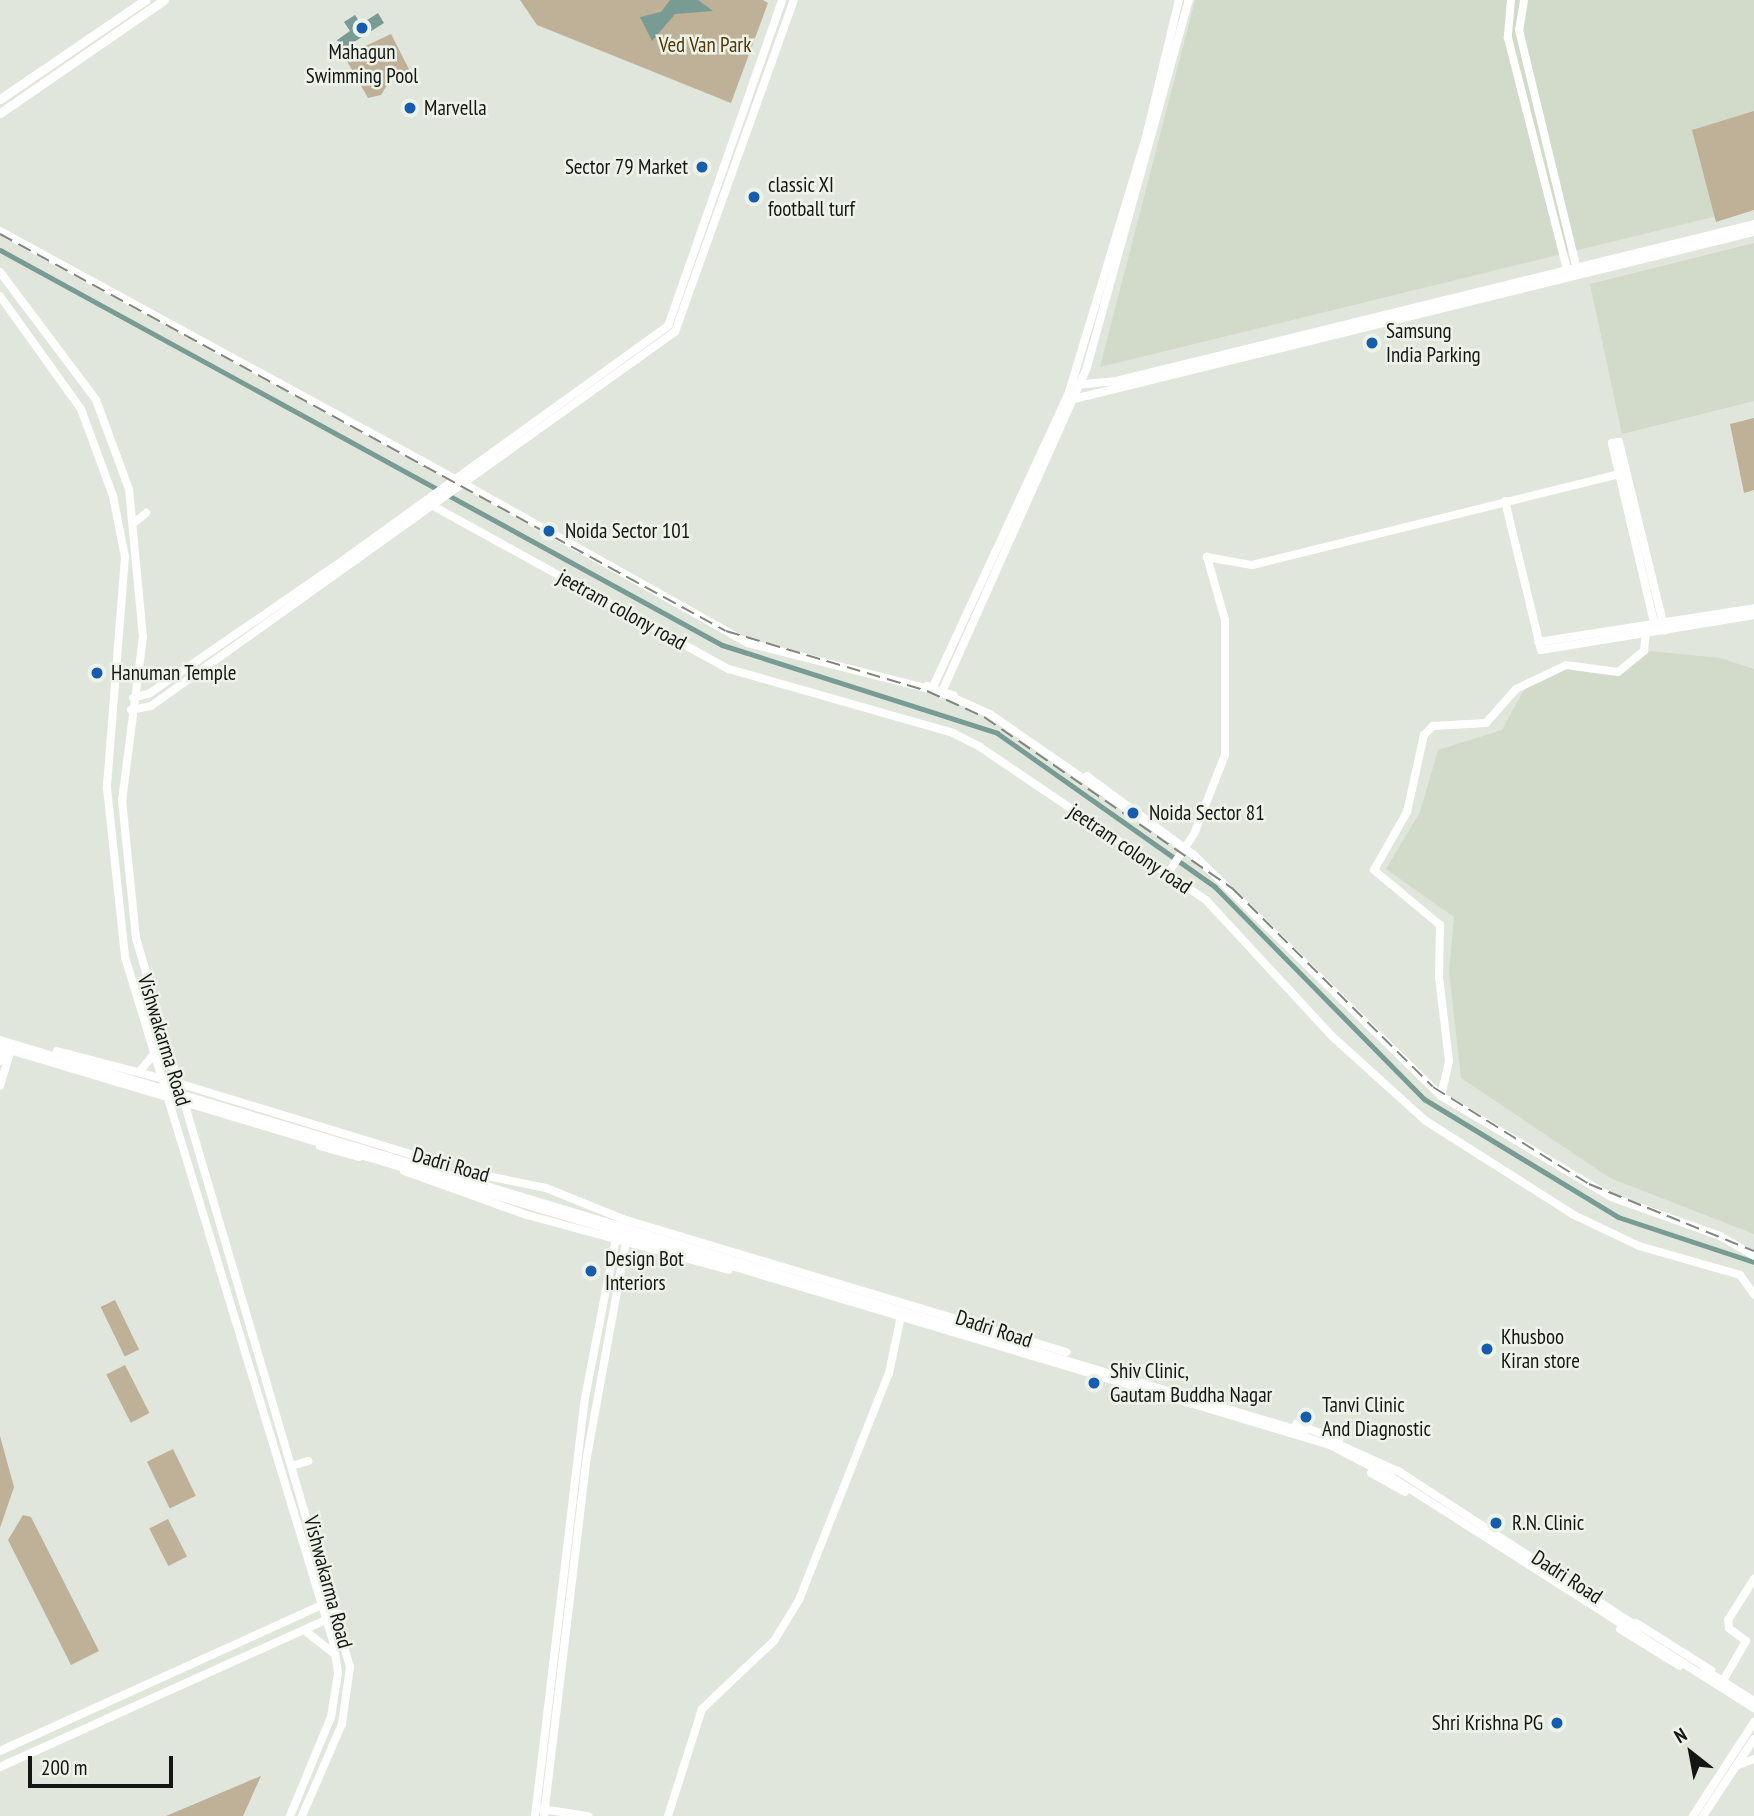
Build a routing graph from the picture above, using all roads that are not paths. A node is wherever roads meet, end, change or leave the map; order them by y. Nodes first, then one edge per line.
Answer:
1 (145, 0) edge
2 (164, 0) edge
3 (782, 0) edge
4 (794, 0) edge
5 (1179, 0) edge
6 (1189, 0) edge
7 (1511, 0) edge
8 (1524, 0) edge
9 (71, 51) junction
10 (77, 60) junction
11 (0, 99) edge
12 (0, 113) edge
13 (1754, 224) edge
14 (0, 231) edge
15 (1754, 232) edge
16 (0, 272) edge
17 (1578, 273) junction
18 (1568, 276) junction
19 (0, 296) edge
20 (32, 313) junction
21 (18, 320) junction
22 (45, 330) junction
23 (33, 340) junction
24 (1071, 385) junction
25 (1081, 385) junction
26 (1076, 398) junction
27 (1066, 399) junction
28 (1619, 474) junction
29 (454, 479) junction
30 (466, 485) junction
31 (1505, 501) junction
32 (436, 507) junction
33 (146, 513) dead end
34 (134, 523) junction
35 (1754, 608) edge
36 (1754, 615) edge
37 (1660, 627) junction
38 (1646, 633) junction
39 (1538, 642) junction
40 (930, 688) junction
41 (942, 693) junction
42 (132, 698) junction
43 (131, 710) junction
44 (1184, 851) junction
45 (1168, 873) junction
46 (6, 1038) edge
47 (3, 1051) edge
48 (155, 1053) junction
49 (0, 1061) edge
50 (101, 1062) junction
51 (139, 1072) junction
52 (96, 1079) junction
53 (164, 1079) junction
54 (178, 1083) junction
55 (0, 1086) edge
56 (1441, 1096) junction
57 (168, 1100) junction
58 (183, 1103) junction
59 (624, 1219) junction
60 (634, 1221) junction
61 (616, 1237) junction
62 (625, 1240) junction
63 (1754, 1256) edge
64 (1754, 1294) edge
65 (900, 1321) junction
66 (308, 1461) dead end
67 (295, 1465) junction
68 (1506, 1538) junction
69 (1499, 1551) junction
70 (1754, 1578) edge
71 (335, 1599) junction
72 (323, 1604) junction
73 (340, 1614) junction
74 (327, 1620) junction
75 (304, 1630) junction
76 (335, 1654) junction
77 (1724, 1679) junction
78 (1754, 1700) edge
79 (1754, 1711) edge
80 (1754, 1722) edge
81 (1754, 1739) edge
82 (0, 1752) edge
83 (1754, 1759) edge
84 (1736, 1766) junction
85 (0, 1767) edge
86 (544, 1812) edge
87 (290, 1816) edge
88 (302, 1816) edge
89 (588, 1816) edge
90 (668, 1816) edge
91 (1693, 1816) edge
92 (1703, 1816) edge

1 - 9 main road
2 - 10 main road
3 - 29 street
4 - 30 street
5 - 24 street
6 - 25 street
7 - 18 street
8 - 17 street
9 - 10 main road
9 - 11 main road
10 - 12 main road
13 - 17 street
14 - 29 street
15 - 17 street
16 - 20 street, Vishwakarma Road
17 - 18 street
18 - 25 street
18 - 26 street
19 - 21 street, Vishwakarma Road
20 - 21 street
20 - 22 street, Vishwakarma Road
21 - 23 street, Vishwakarma Road
22 - 23 street
22 - 34 street, Vishwakarma Road
23 - 48 street, Vishwakarma Road
24 - 25 street
24 - 27 street
25 - 26 street
26 - 27 street
26 - 41 street
27 - 40 street
28 - 31 street
28 - 37 street
28 - 37 street
29 - 42 street
30 - 32 street
30 - 40 street
31 - 39 street
31 - 44 street
32 - 43 street
32 - 45 street, jeetram colony road
33 - 34 street
34 - 42 street, Vishwakarma Road
35 - 37 street
36 - 37 street
37 - 38 street
37 - 39 street
38 - 39 street
38 - 56 street
40 - 41 street
41 - 44 street
42 - 43 street, Vishwakarma Road
43 - 54 street, Vishwakarma Road
44 - 45 street
44 - 56 street
45 - 64 street, jeetram colony road
46 - 47 street
46 - 50 street
46 - 78 street
47 - 49 street
47 - 52 street
47 - 55 street
47 - 79 street
48 - 51 street
48 - 53 street, Vishwakarma Road
50 - 51 street
50 - 52 street
51 - 53 street
52 - 57 street
53 - 57 street, Vishwakarma Road
54 - 58 street, Vishwakarma Road
54 - 59 street, Dadri Road
56 - 63 street
57 - 72 street, Vishwakarma Road
58 - 61 street, Dadri Road
58 - 67 street, Vishwakarma Road
59 - 60 street, Dadri Road
59 - 61 street
60 - 62 street
60 - 68 street, Dadri Road
61 - 62 street, Dadri Road
61 - 86 street
62 - 65 street, Dadri Road
62 - 86 street
65 - 69 street, Dadri Road
65 - 90 street
66 - 67 street
67 - 71 street, Vishwakarma Road
68 - 69 street
68 - 77 street, Dadri Road
69 - 79 street, Dadri Road
70 - 77 street
71 - 72 street
71 - 73 street, Vishwakarma Road
72 - 74 street, Vishwakarma Road
72 - 82 street
73 - 74 street
73 - 88 street, Vishwakarma Road
74 - 75 street
74 - 76 street, Vishwakarma Road
75 - 76 street
75 - 85 street
76 - 87 street, Vishwakarma Road
77 - 78 street, Dadri Road
80 - 91 street
81 - 84 street
83 - 84 street
84 - 92 street
86 - 89 street

